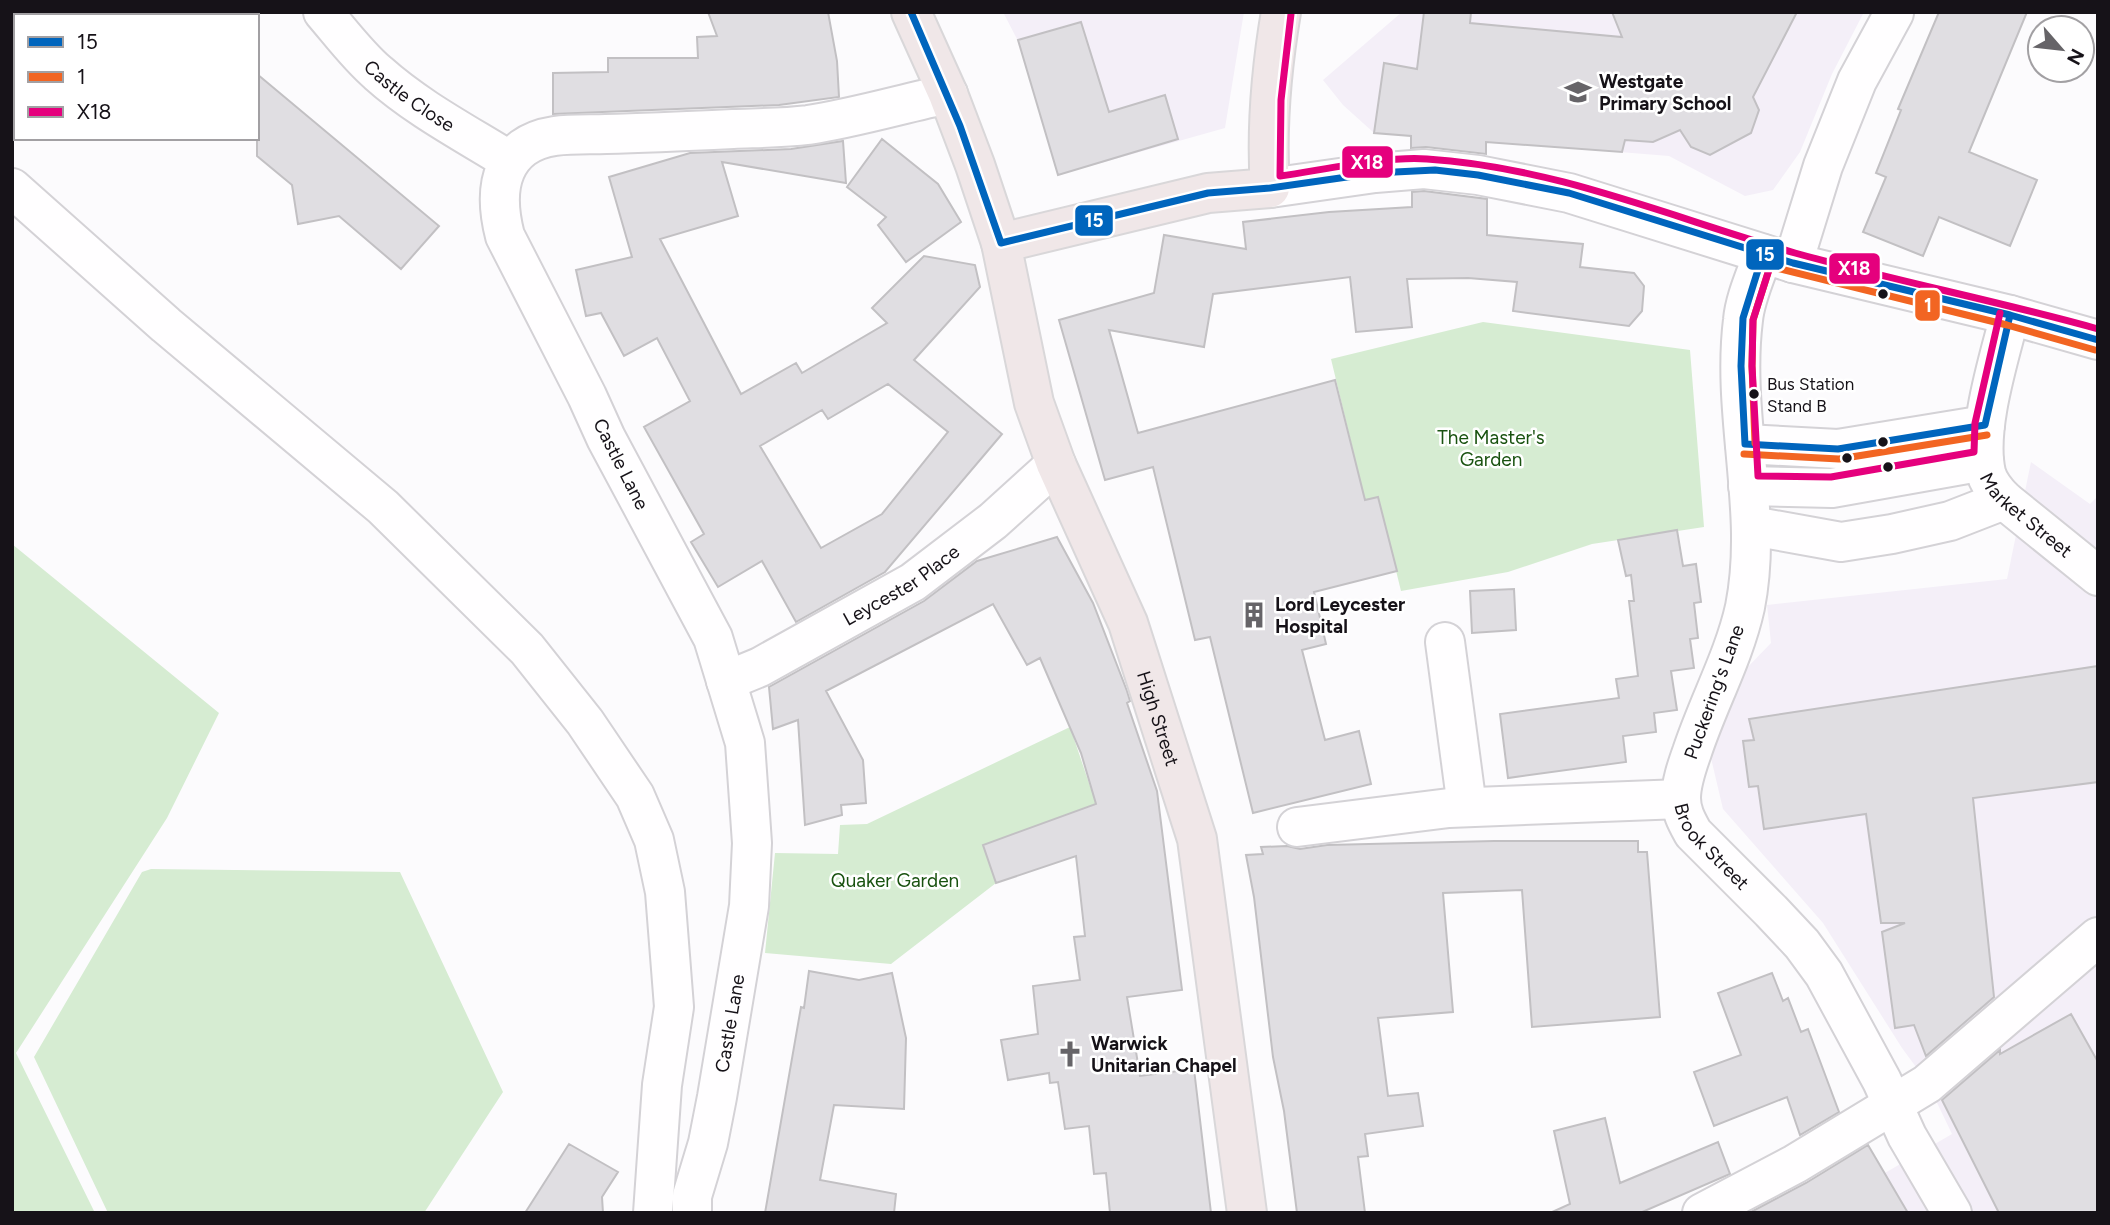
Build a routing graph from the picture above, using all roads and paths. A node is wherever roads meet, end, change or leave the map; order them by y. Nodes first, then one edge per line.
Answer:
1 (323, 12) edge
2 (911, 12) edge
3 (1281, 12) edge
4 (1894, 13) edge
5 (948, 94) junction
6 (510, 161) junction
7 (12, 188) edge
8 (1270, 188) junction
9 (1000, 243) junction
10 (1778, 258) junction
11 (2010, 315) junction
12 (2098, 340) edge
13 (1745, 443) junction
14 (1984, 443) junction
15 (1056, 464) junction
16 (1748, 486) junction
17 (2004, 500) junction
18 (1752, 526) junction
19 (2098, 576) edge
20 (1445, 642) dead end
21 (726, 681) junction
22 (1681, 799) junction
23 (1467, 807) junction
24 (1297, 827) dead end
25 (2098, 937) edge
26 (1892, 1107) junction
27 (653, 1213) edge
28 (692, 1213) edge
29 (1247, 1213) edge
30 (1702, 1213) edge
31 (1952, 1213) edge

1 - 6 street, Castle Close
2 - 5 main road, High Street
3 - 8 main road
4 - 10 street, Puckering's Lane
5 - 6 street
5 - 9 main road, High Street
6 - 21 street, Castle Lane
7 - 27 street
8 - 9 main road
8 - 10 street
9 - 15 main road, High Street
10 - 11 street
10 - 13 street, Puckering's Lane
11 - 12 street
11 - 14 street
13 - 14 street
13 - 16 street, Puckering's Lane
14 - 16 street
14 - 17 street, Market Street
15 - 21 street, Leycester Place
15 - 29 main road, High Street
16 - 18 street, Puckering's Lane
17 - 18 street
17 - 19 street, Market Street
18 - 22 street, Puckering's Lane
20 - 23 street
21 - 28 street, Castle Lane
22 - 23 street, Brook Street
22 - 26 street, Brook Street
23 - 24 street, Brook Street
25 - 26 street
26 - 30 street
26 - 31 street, Brook Street

